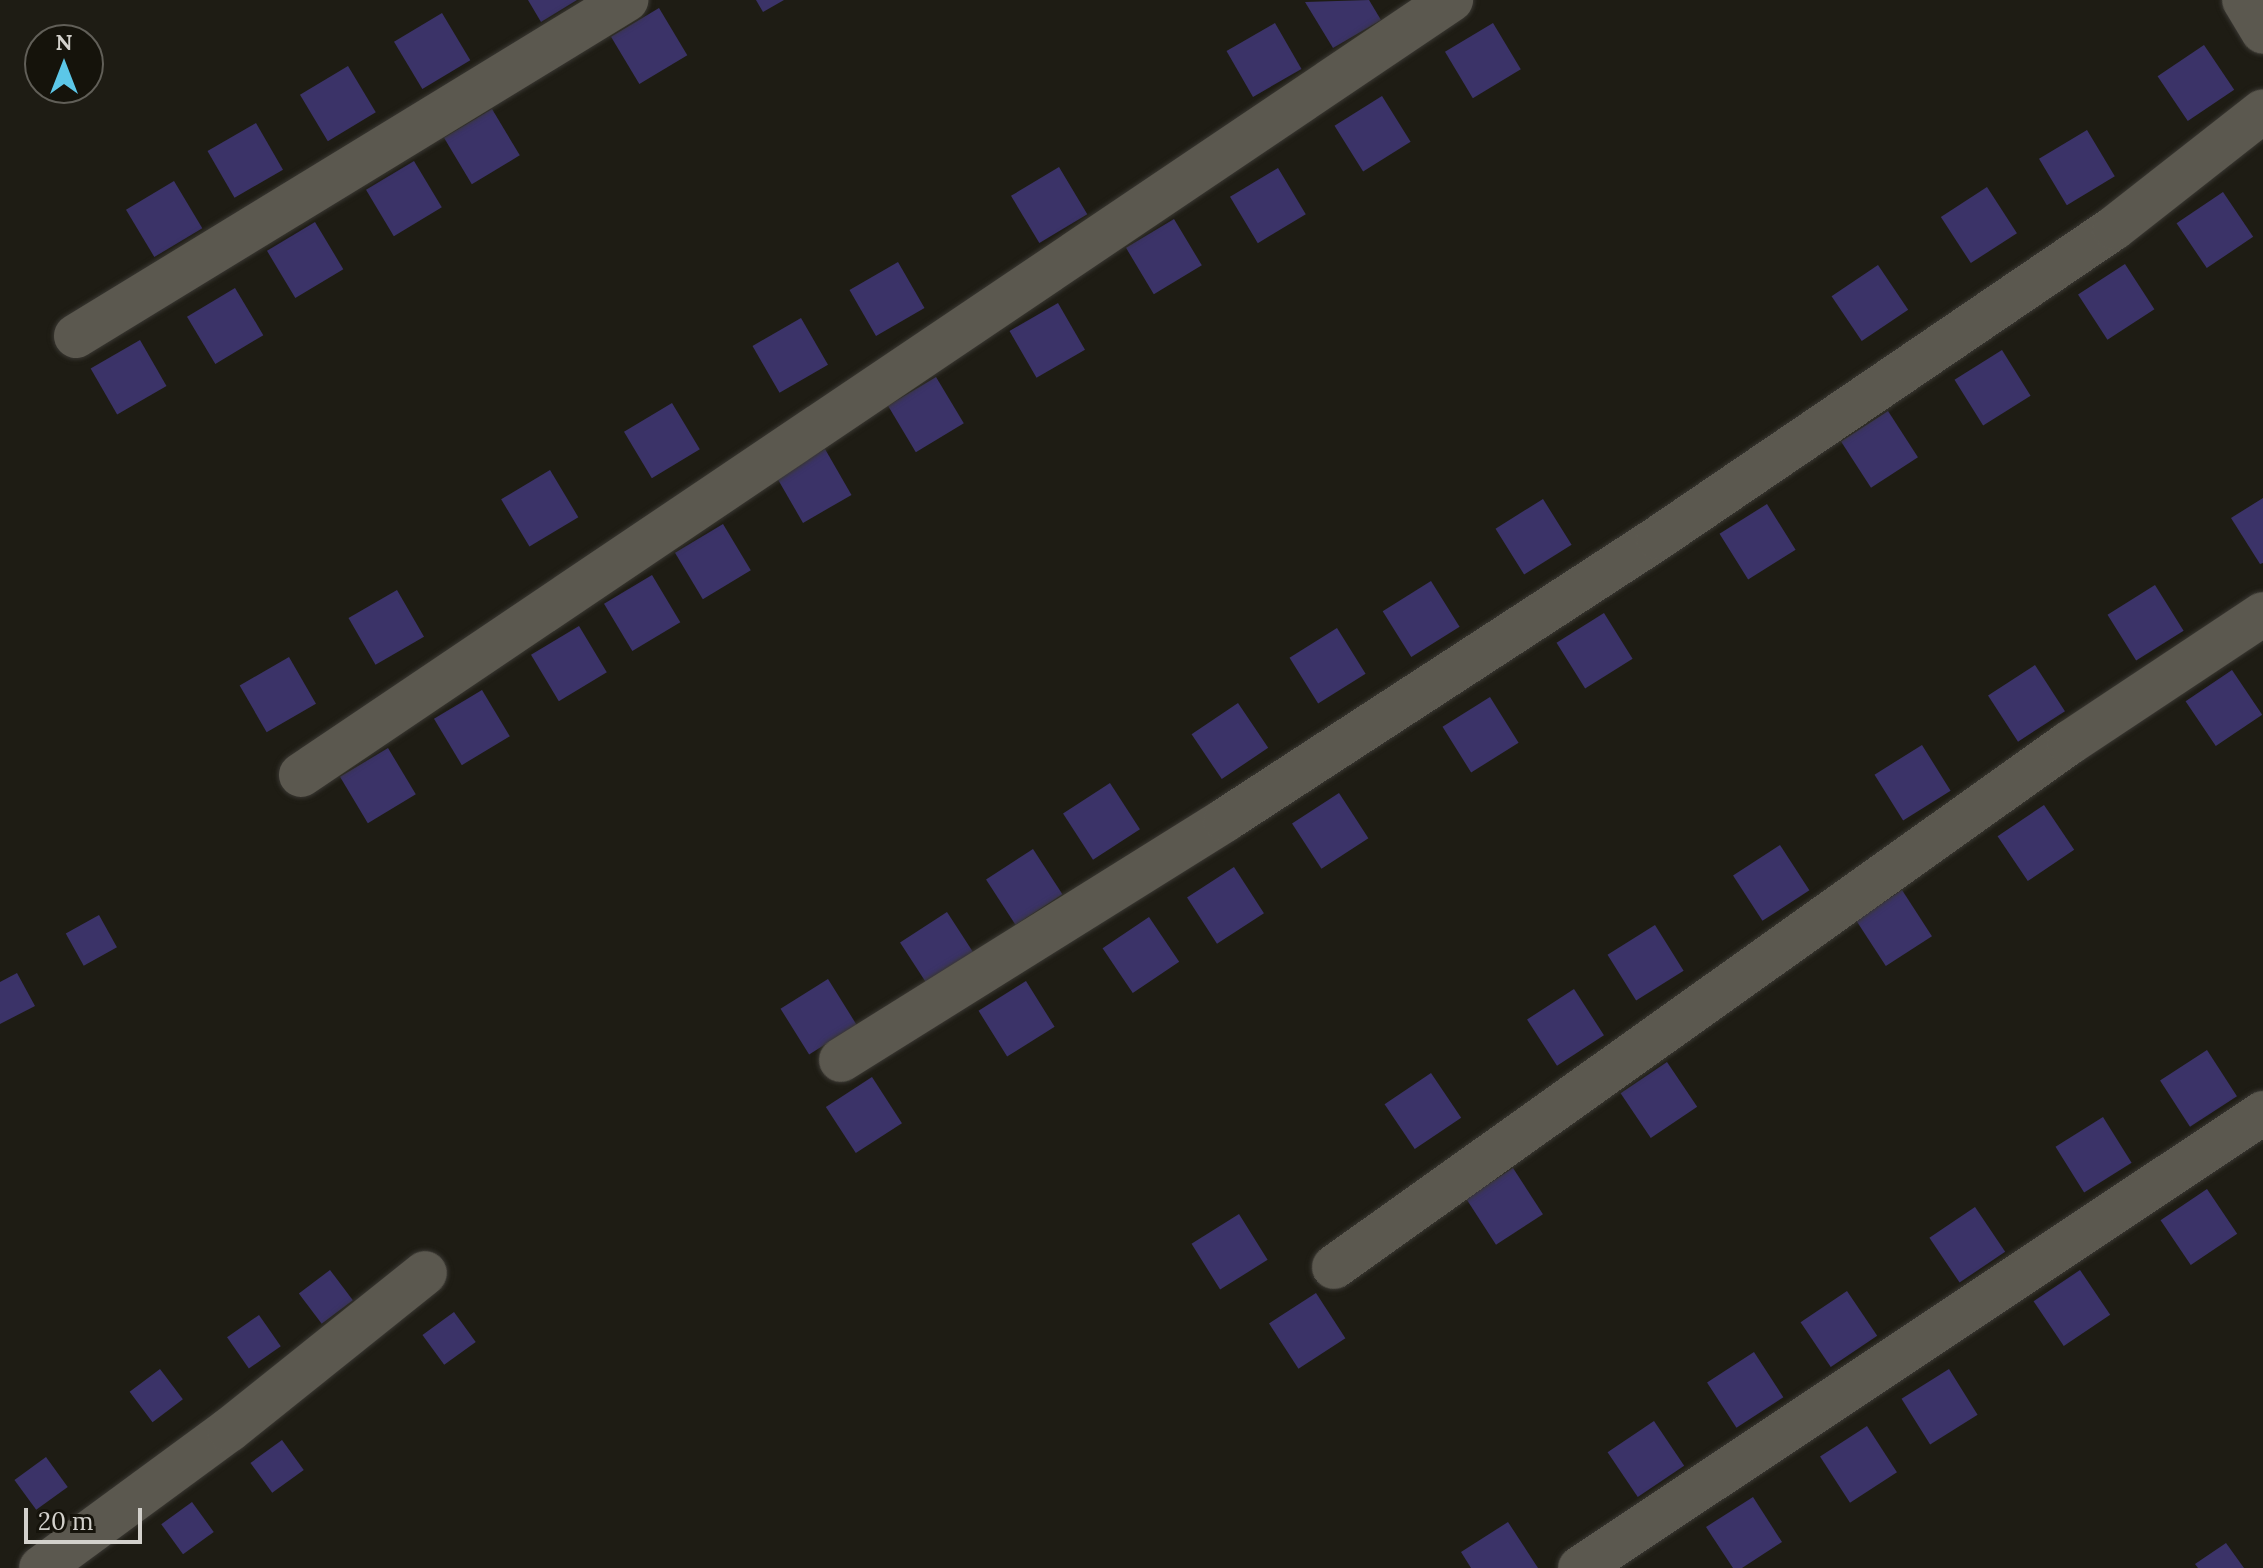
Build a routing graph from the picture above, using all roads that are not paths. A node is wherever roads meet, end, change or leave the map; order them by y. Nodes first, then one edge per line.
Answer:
1 (626, 0) edge
2 (1451, 0) edge
3 (2244, 0) edge
4 (2263, 32) edge
5 (2263, 111) edge
6 (76, 336) dead end
7 (2263, 614) edge
8 (301, 775) dead end
9 (841, 1060) dead end
10 (2263, 1113) edge
11 (1334, 1267) dead end
12 (425, 1273) dead end
13 (41, 1568) edge
14 (1580, 1568) edge

1 - 6 street
2 - 8 street
3 - 4 street
5 - 9 street
7 - 11 street
10 - 14 street
12 - 13 street

